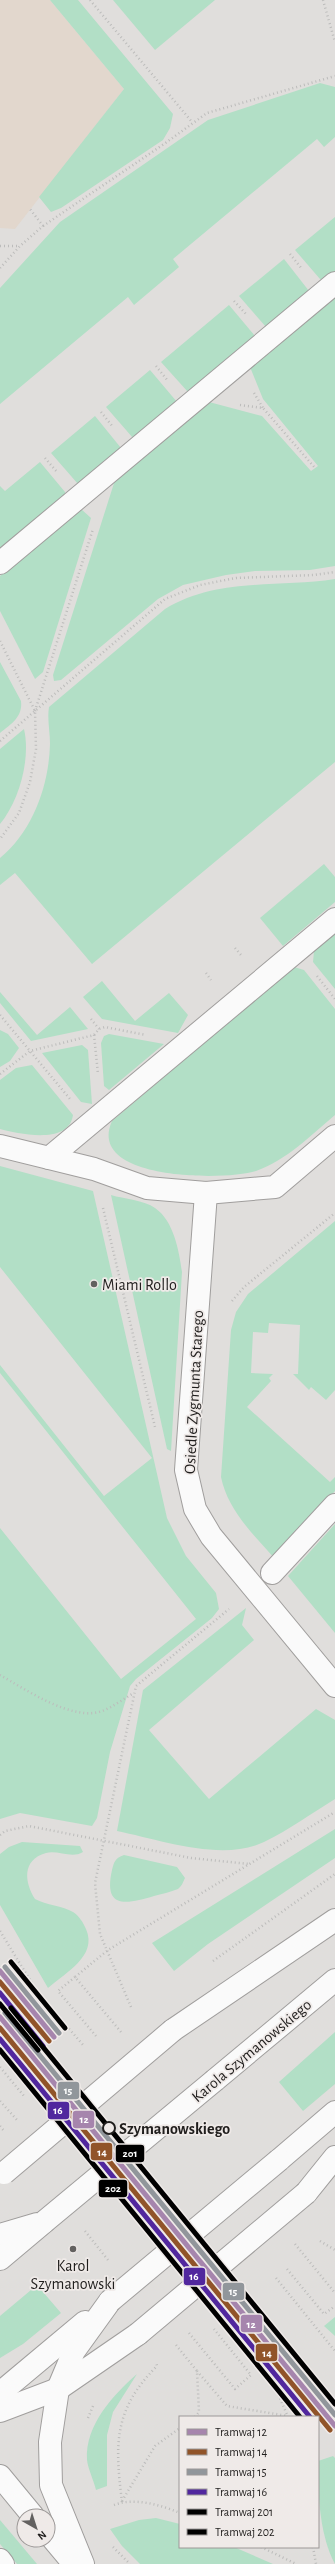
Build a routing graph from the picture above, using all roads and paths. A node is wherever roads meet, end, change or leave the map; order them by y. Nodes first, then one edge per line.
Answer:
1 (90, 0) edge
2 (323, 0) edge
3 (335, 42) edge
4 (335, 76) edge
5 (192, 122) junction
6 (30, 209) dead end
7 (43, 226) junction
8 (0, 246) edge
9 (20, 246) junction
10 (0, 268) edge
11 (335, 283) edge
12 (204, 393) junction
13 (315, 468) dead end
14 (94, 525) dead end
15 (0, 563) edge
16 (335, 572) edge
17 (0, 641) edge
18 (35, 711) junction
19 (0, 740) edge
20 (0, 839) edge
21 (335, 919) edge
22 (0, 1015) edge
23 (91, 1019) dead end
24 (99, 1029) junction
25 (185, 1045) junction
26 (30, 1050) junction
27 (0, 1074) edge
28 (91, 1125) junction
29 (335, 1136) edge
30 (0, 1146) edge
31 (49, 1158) junction
32 (94, 1169) junction
33 (206, 1193) junction
34 (335, 1212) edge
35 (229, 1305) dead end
36 (156, 1432) dead end
37 (335, 1505) edge
38 (272, 1573) dead end
39 (254, 1589) junction
40 (0, 1675) edge
41 (335, 1686) edge
42 (134, 1693) junction
43 (335, 1812) edge
44 (0, 1835) edge
45 (104, 1840) junction
46 (250, 1864) junction
47 (335, 1920) edge
48 (0, 1931) edge
49 (108, 1950) junction
50 (75, 1977) junction
51 (335, 1980) edge
52 (131, 2007) dead end
53 (96, 2036) dead end
54 (124, 2036) dead end
55 (0, 2043) edge
56 (84, 2046) dead end
57 (0, 2067) edge
58 (35, 2086) dead end
59 (24, 2096) dead end
60 (0, 2101) edge
61 (335, 2112) edge
62 (19, 2123) dead end
63 (0, 2126) edge
64 (5, 2132) dead end
65 (335, 2157) edge
66 (2, 2174) edge
67 (44, 2222) junction
68 (81, 2226) dead end
69 (0, 2235) edge
70 (291, 2240) dead end
71 (320, 2241) dead end
72 (335, 2250) edge
73 (0, 2259) edge
74 (110, 2263) dead end
75 (287, 2269) dead end
76 (276, 2278) dead end
77 (335, 2293) edge
78 (110, 2301) junction
79 (335, 2306) edge
80 (224, 2322) dead end
81 (185, 2328) dead end
82 (214, 2329) dead end
83 (174, 2342) dead end
84 (335, 2351) edge
85 (152, 2371) dead end
86 (197, 2371) junction
87 (58, 2388) junction
88 (0, 2393) edge
89 (98, 2399) dead end
90 (0, 2411) edge
91 (195, 2416) edge
92 (282, 2416) edge
93 (288, 2416) edge
94 (88, 2419) dead end
95 (179, 2429) edge
96 (0, 2476) edge
97 (122, 2502) junction
98 (114, 2504) dead end
99 (26, 2508) edge
100 (179, 2512) edge
101 (56, 2543) edge
102 (110, 2543) dead end
103 (263, 2548) edge
104 (313, 2548) edge
105 (0, 2560) edge
106 (3, 2564) edge
107 (74, 2564) edge
108 (83, 2564) edge
109 (130, 2564) edge
110 (296, 2564) edge
111 (316, 2564) edge

1 - 5 path
2 - 3 path
4 - 5 path
5 - 7 path
6 - 7 path
7 - 9 path
8 - 9 path
9 - 10 path
11 - 12 street
12 - 13 path
12 - 15 street
14 - 18 path
16 - 18 path
17 - 18 path
18 - 19 path
18 - 20 path
21 - 25 street
22 - 26 path
23 - 24 path
24 - 25 path
24 - 26 path
25 - 28 street
26 - 27 path
26 - 28 path
28 - 31 street
29 - 33 street
30 - 31 street
31 - 32 street
32 - 33 street
32 - 36 path
33 - 39 street, Osiedle Zygmunta Starego
34 - 35 path
37 - 38 street
39 - 41 street, Osiedle Zygmunta Starego
39 - 42 path
40 - 42 path
42 - 45 path
43 - 46 path
44 - 45 path
45 - 46 path
45 - 49 path
46 - 49 path
47 - 66 street, bridge
48 - 56 path
49 - 50 path
49 - 52 path
50 - 53 path
50 - 54 path
51 - 67 street, Karola Szymanowskiego, bridge
55 - 58 path
57 - 59 path
60 - 62 path
61 - 78 street, bridge
63 - 64 path
65 - 87 street, bridge
67 - 69 street
67 - 73 street, Karola Szymanowskiego
68 - 74 path
70 - 77 path
71 - 72 path
75 - 79 path
76 - 84 path
78 - 87 street
78 - 88 street
80 - 93 path
81 - 82 path
83 - 86 path
85 - 97 path
86 - 91 path
86 - 92 path
87 - 90 street
87 - 108 street
89 - 94 path
95 - 97 path
96 - 99 street
97 - 98 path
97 - 100 path
101 - 107 street
102 - 109 path
103 - 110 path
104 - 111 path
105 - 106 street

